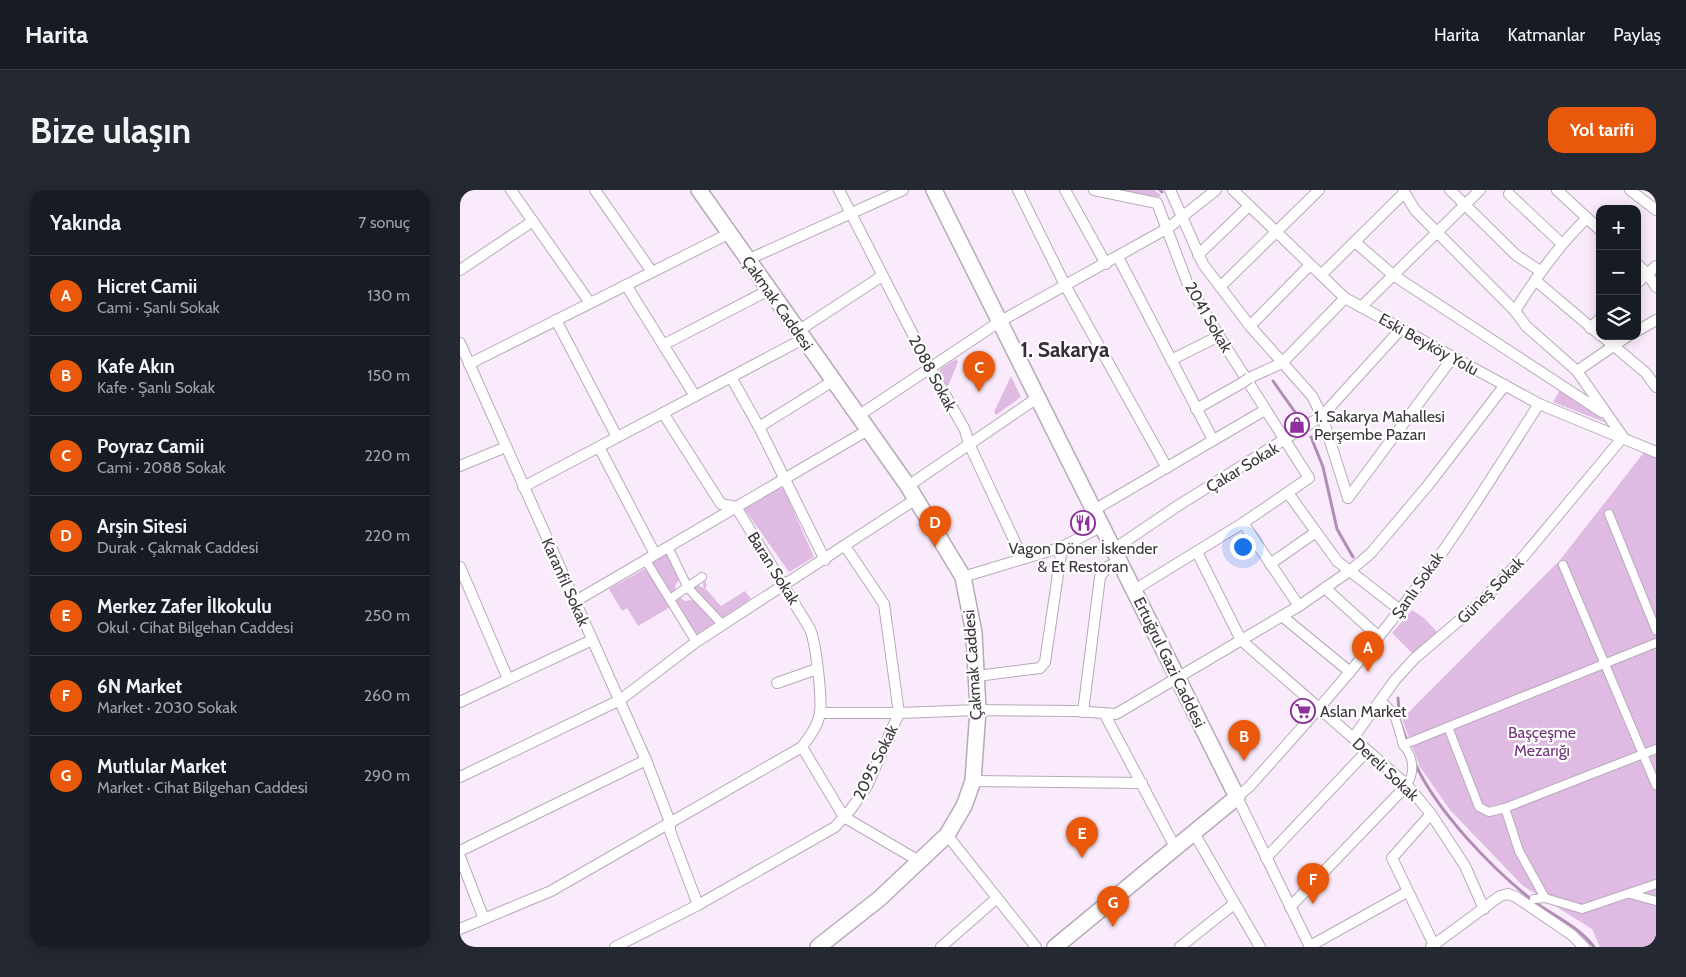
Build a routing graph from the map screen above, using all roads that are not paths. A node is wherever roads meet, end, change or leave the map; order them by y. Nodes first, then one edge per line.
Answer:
1 (512, 190) edge
2 (595, 190) edge
3 (838, 190) edge
4 (902, 190) edge
5 (934, 190) edge
6 (1018, 190) edge
7 (1065, 190) edge
8 (1094, 190) edge
9 (1170, 190) edge
10 (1216, 190) edge
11 (1319, 190) edge
12 (1450, 190) edge
13 (1480, 190) edge
14 (1557, 190) edge
15 (1630, 190) edge
16 (703, 191) edge
17 (1404, 191) edge
18 (1239, 192) edge
19 (1509, 194) dead end
20 (1464, 205) junction
21 (1249, 206) junction
22 (1656, 210) edge
23 (849, 214) junction
24 (1183, 218) junction
25 (1587, 218) junction
26 (533, 221) junction
27 (1596, 226) edge
28 (1168, 228) junction
29 (1276, 232) junction
30 (1437, 232) junction
31 (728, 234) junction
32 (1355, 242) junction
33 (1561, 243) junction
34 (1198, 255) junction
35 (1118, 257) junction
36 (747, 260) junction
37 (1106, 264) junction
38 (1310, 265) junction
39 (1656, 266) edge
40 (1641, 268) edge
41 (460, 270) edge
42 (652, 272) junction
43 (1647, 273) junction
44 (1321, 275) junction
45 (1393, 275) junction
46 (1537, 275) junction
47 (882, 276) junction
48 (1641, 279) edge
49 (626, 285) junction
50 (1065, 285) junction
51 (1220, 287) junction
52 (1656, 287) edge
53 (769, 290) junction
54 (1344, 298) junction
55 (590, 303) junction
56 (1361, 307) junction
57 (1515, 311) junction
58 (556, 320) junction
59 (1656, 320) edge
60 (999, 322) junction
61 (1596, 323) edge
62 (1250, 326) junction
63 (1590, 328) junction
64 (1401, 329) junction
65 (1641, 329) edge
66 (1596, 332) edge
67 (800, 335) junction
68 (1219, 336) junction
69 (1608, 340) edge
70 (1621, 340) edge
71 (460, 343) edge
72 (1614, 344) junction
73 (663, 345) junction
74 (1453, 357) junction
75 (1171, 360) junction
76 (1282, 363) junction
77 (469, 364) junction
78 (930, 368) junction
79 (1577, 371) junction
80 (730, 377) junction
81 (833, 381) junction
82 (1505, 385) junction
83 (1656, 387) edge
84 (695, 396) junction
85 (1037, 398) junction
86 (1539, 404) junction
87 (1196, 409) junction
88 (1265, 410) junction
89 (663, 413) junction
90 (1607, 415) junction
91 (858, 416) junction
92 (1322, 416) junction
93 (759, 427) junction
94 (868, 430) junction
95 (617, 437) junction
96 (1623, 437) junction
97 (1213, 440) junction
98 (1285, 440) junction
99 (969, 444) junction
100 (599, 446) junction
101 (506, 447) junction
102 (1656, 452) edge
103 (460, 466) edge
104 (1167, 468) junction
105 (784, 478) junction
106 (523, 487) junction
107 (912, 493) junction
108 (1288, 493) junction
109 (736, 507) junction
110 (1094, 510) junction
111 (1609, 514) dead end
112 (1243, 523) junction
113 (1102, 526) junction
114 (1316, 532) junction
115 (845, 546) junction
116 (1062, 547) junction
117 (670, 551) dead end
118 (1197, 552) junction
119 (655, 554) junction
120 (1117, 555) junction
121 (1023, 559) junction
122 (825, 560) junction
123 (648, 564) dead end
124 (1270, 564) junction
125 (1563, 565) dead end
126 (460, 567) edge
127 (1351, 570) junction
128 (702, 577) dead end
129 (963, 577) junction
130 (785, 586) junction
131 (688, 588) junction
132 (1326, 588) junction
133 (1134, 590) junction
134 (670, 599) junction
135 (574, 602) junction
136 (1299, 606) junction
137 (1400, 610) junction
138 (1282, 616) junction
139 (723, 625) junction
140 (1656, 630) edge
141 (1379, 636) junction
142 (592, 640) junction
143 (1241, 640) junction
144 (696, 642) junction
145 (1656, 643) edge
146 (1606, 663) junction
147 (817, 669) junction
148 (1350, 672) junction
149 (976, 676) junction
150 (1177, 677) junction
151 (508, 679) junction
152 (776, 682) dead end
153 (620, 700) junction
154 (1381, 701) junction
155 (460, 702) edge
156 (1320, 708) junction
157 (978, 710) junction
158 (1082, 712) junction
159 (820, 713) junction
160 (899, 713) junction
161 (1104, 713) junction
162 (1448, 727) junction
163 (1353, 738) junction
164 (1407, 744) junction
165 (802, 748) junction
166 (1656, 749) edge
167 (1367, 751) junction
168 (1643, 754) junction
169 (646, 760) junction
170 (460, 777) edge
171 (973, 781) junction
172 (1142, 783) junction
173 (1407, 785) junction
174 (1656, 785) edge
175 (1237, 797) junction
176 (1505, 808) junction
177 (1432, 814) junction
178 (844, 817) junction
179 (670, 822) junction
180 (1194, 833) junction
181 (947, 835) junction
182 (1175, 847) junction
183 (460, 851) edge
184 (460, 857) edge
185 (1266, 858) junction
186 (919, 861) junction
187 (1656, 884) edge
188 (1407, 892) junction
189 (1630, 894) junction
190 (998, 898) junction
191 (1545, 898) junction
192 (1534, 899) dead end
193 (1656, 901) edge
194 (1234, 904) junction
195 (698, 905) junction
196 (1290, 906) junction
197 (1484, 909) junction
198 (484, 919) junction
199 (460, 929) edge
200 (1193, 943) edge
201 (1310, 946) edge
202 (1434, 946) edge
203 (615, 947) edge
204 (818, 947) edge
205 (940, 947) edge
206 (1036, 947) edge
207 (1055, 947) edge
208 (1180, 947) edge
209 (1260, 947) edge
210 (1584, 947) edge

1 - 26 street
2 - 42 street
3 - 23 street, 2088 Sokak
4 - 23 street
5 - 60 main road, Ertuğrul Gazi Caddesi
6 - 50 street
7 - 37 street
8 - 28 street, 2041 Sokak
9 - 24 street
10 - 24 street
11 - 29 street
12 - 20 street
13 - 20 street
14 - 25 street
15 - 22 street
16 - 31 main road, Çakmak Caddesi
17 - 30 street
17 - 32 street
18 - 21 street, Eski Beyköy Yolu
19 - 33 street
20 - 30 street
20 - 46 street
21 - 29 street, Eski Beyköy Yolu
21 - 34 street
23 - 36 street
23 - 47 street, 2088 Sokak
24 - 28 street
24 - 34 street
25 - 27 street
25 - 33 street
26 - 41 street
26 - 55 street
28 - 35 street
28 - 68 street, 2041 Sokak
29 - 38 street, Eski Beyköy Yolu
29 - 51 street
30 - 45 street
30 - 57 street
31 - 36 main road, Çakmak Caddesi
31 - 42 street
32 - 44 street
32 - 45 street
33 - 46 street
34 - 51 street
35 - 37 street
35 - 75 street
36 - 53 main road, Çakmak Caddesi
37 - 50 street
38 - 44 street, Eski Beyköy Yolu
38 - 62 street
39 - 43 street
40 - 43 street
42 - 49 street
43 - 48 street
43 - 52 street
44 - 54 street, Eski Beyköy Yolu
45 - 56 street
45 - 90 street
46 - 57 street
46 - 63 street
47 - 67 street
47 - 78 street, 2088 Sokak
49 - 55 street
49 - 73 street
50 - 60 street
50 - 104 street
51 - 62 street
53 - 67 main road, Çakmak Caddesi
53 - 73 street
54 - 56 street, Eski Beyköy Yolu
54 - 76 street
55 - 58 street
56 - 64 street, Eski Beyköy Yolu
57 - 79 street
58 - 77 street
58 - 95 street
59 - 65 street
60 - 78 street
60 - 85 main road, Ertuğrul Gazi Caddesi
61 - 63 street
62 - 76 street
63 - 66 street
64 - 74 street, Eski Beyköy Yolu
64 - 92 street, Çakar Sokak
67 - 80 street
67 - 81 main road, Çakmak Caddesi
68 - 75 street
68 - 88 street, 2041 Sokak
69 - 72 street
70 - 72 street
71 - 77 street, Karanfil Sokak
72 - 79 street
72 - 83 street
73 - 84 street
74 - 82 street, Eski Beyköy Yolu
74 - 92 street
75 - 87 street
76 - 87 street
76 - 92 street
77 - 101 street, Karanfil Sokak
78 - 91 street
78 - 99 street, 2088 Sokak
79 - 90 street
80 - 84 street
80 - 93 street
81 - 91 main road, Çakmak Caddesi
81 - 93 street
82 - 86 street, Eski Beyköy Yolu
82 - 127 street
84 - 89 street
85 - 99 street
85 - 110 main road, Ertuğrul Gazi Caddesi
86 - 96 street, Eski Beyköy Yolu
86 - 137 street, Şanlı Sokak
87 - 97 street
88 - 97 street
88 - 98 street, 2041 Sokak
89 - 95 street
89 - 109 street, Baran Sokak
90 - 96 street
91 - 94 main road, Çakmak Caddesi
92 - 98 street, Çakar Sokak
93 - 105 street
94 - 105 street
94 - 107 main road, Çakmak Caddesi
95 - 100 street
96 - 102 street, Eski Beyköy Yolu
96 - 154 street, Güneş Sokak
97 - 104 street
98 - 108 street, 2041 Sokak
98 - 120 street, Çakar Sokak
99 - 107 street
99 - 121 street, 2088 Sokak
100 - 106 street
100 - 119 street
101 - 103 street
101 - 106 street, Karanfil Sokak
104 - 110 street
105 - 109 street
105 - 122 street
106 - 135 street, Karanfil Sokak
107 - 115 street
107 - 129 main road, Çakmak Caddesi
108 - 112 street
108 - 114 street
109 - 119 street
109 - 130 street, Baran Sokak
110 - 113 main road, Ertuğrul Gazi Caddesi
111 - 140 street
112 - 118 street
112 - 124 street
113 - 116 street
113 - 120 main road, Ertuğrul Gazi Caddesi
114 - 124 street
114 - 127 street
115 - 122 street
115 - 160 street, 2095 Sokak
116 - 121 street
116 - 149 street
117 - 131 street
118 - 133 street
118 - 143 street, Dereli Sokak
119 - 135 street
120 - 133 main road, Ertuğrul Gazi Caddesi
120 - 158 street, Çakar Sokak
121 - 129 street
122 - 130 street
123 - 134 street
124 - 136 street
125 - 146 street
126 - 151 street
127 - 132 street
127 - 137 street
128 - 131 street
129 - 149 main road, Çakmak Caddesi
130 - 139 street
130 - 147 street, Baran Sokak
131 - 134 street
131 - 139 street
132 - 136 street
132 - 141 street
133 - 150 main road, Ertuğrul Gazi Caddesi
134 - 144 street
135 - 142 street, Karanfil Sokak
136 - 138 street
137 - 141 street, Şanlı Sokak
138 - 143 street
138 - 148 street
139 - 144 street
141 - 148 street, Şanlı Sokak
142 - 151 street
142 - 153 street, Karanfil Sokak
143 - 150 street
143 - 156 street, Dereli Sokak
144 - 153 street
145 - 146 street
146 - 162 street
146 - 168 street
147 - 152 street
147 - 159 street, Baran Sokak
148 - 156 street, Şanlı Sokak
149 - 157 main road, Çakmak Caddesi
150 - 161 street
150 - 175 main road, Ertuğrul Gazi Caddesi
151 - 155 street
153 - 169 street, Karanfil Sokak
153 - 170 street
154 - 163 street, Güneş Sokak
154 - 164 street
156 - 163 street, Dereli Sokak
156 - 175 street, Şanlı Sokak
157 - 158 street
157 - 160 street
157 - 171 main road, Çakmak Caddesi
158 - 161 street
159 - 160 street
159 - 165 street, Baran Sokak
160 - 178 street, 2095 Sokak
161 - 172 street
162 - 164 street
162 - 176 street
163 - 167 street, Dereli Sokak
164 - 173 street
165 - 178 street
165 - 179 street
166 - 168 street
167 - 173 street, Dereli Sokak
167 - 185 street
168 - 174 street
168 - 176 street
169 - 179 street, Karanfil Sokak
169 - 183 street
171 - 172 street
171 - 181 main road, Çakmak Caddesi
172 - 182 street
173 - 177 street, Dereli Sokak
173 - 196 street
175 - 180 main road
175 - 185 street, Ertuğrul Gazi Caddesi
176 - 191 street
177 - 188 street
177 - 197 street, Dereli Sokak
178 - 186 street
178 - 195 street, 2095 Sokak
179 - 195 street, Karanfil Sokak
179 - 198 street
180 - 182 main road
180 - 194 street
181 - 186 main road, Çakmak Caddesi
181 - 190 street
182 - 207 main road
184 - 198 street
185 - 196 street, Ertuğrul Gazi Caddesi
186 - 204 main road, Çakmak Caddesi
187 - 189 street
188 - 201 street
188 - 202 street
189 - 191 street
189 - 193 street
190 - 205 street
190 - 206 street
191 - 192 street
194 - 200 street
194 - 209 street
195 - 203 street, 2095 Sokak
196 - 201 street, Ertuğrul Gazi Caddesi
197 - 202 street
197 - 210 street
198 - 199 street
200 - 208 street

